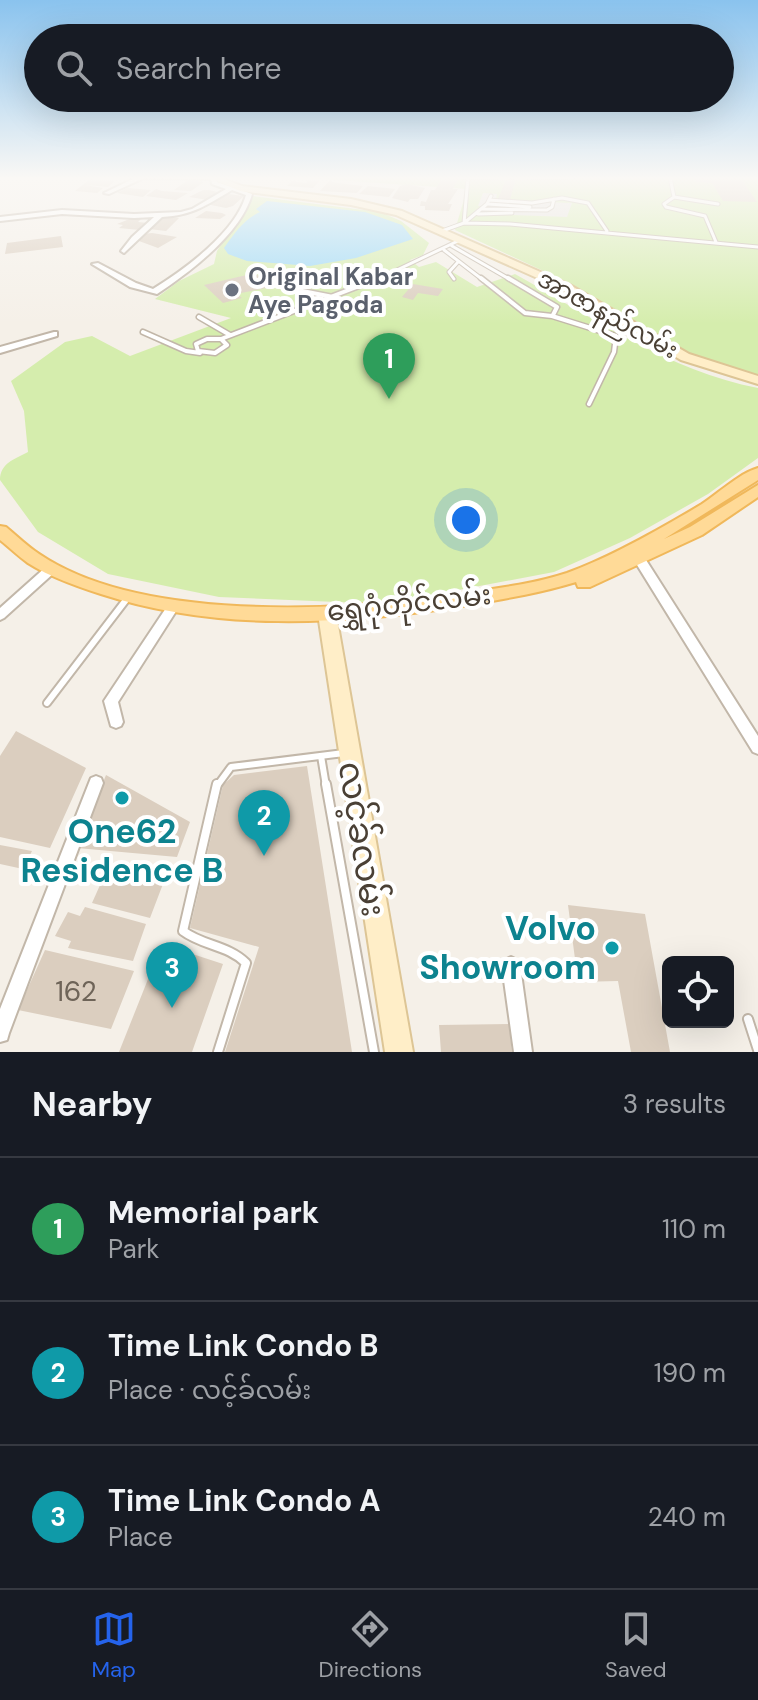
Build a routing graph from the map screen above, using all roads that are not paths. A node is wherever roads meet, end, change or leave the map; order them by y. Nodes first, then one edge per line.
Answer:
1 (148, 226) edge
2 (230, 226) edge
3 (432, 226) edge
4 (455, 226) edge
5 (513, 226) edge
6 (604, 226) edge
7 (709, 226) edge
8 (442, 231) junction
9 (608, 232) junction
10 (716, 242) junction
11 (456, 243) junction
12 (758, 247) edge
13 (444, 250) junction
14 (124, 251) dead end
15 (458, 262) junction
16 (96, 264) dead end
17 (259, 272) dead end
18 (454, 279) dead end
19 (333, 297) junction
20 (552, 316) junction
21 (199, 317) dead end
22 (143, 332) dead end
23 (54, 334) dead end
24 (231, 336) junction
25 (221, 339) junction
26 (0, 350) edge
27 (201, 352) junction
28 (758, 380) edge
29 (589, 404) dead end
30 (758, 473) edge
31 (758, 490) edge
32 (0, 531) edge
33 (0, 546) edge
34 (636, 554) junction
35 (48, 572) junction
36 (126, 600) junction
37 (171, 610) junction
38 (0, 615) edge
39 (328, 620) junction
40 (47, 703) dead end
41 (116, 722) dead end
42 (758, 748) edge
43 (348, 753) junction
44 (321, 756) junction
45 (96, 783) dead end
46 (511, 966) dead end
47 (748, 1019) dead end
48 (0, 1033) edge
49 (758, 1050) edge
50 (218, 1052) edge
51 (374, 1052) edge
52 (399, 1052) edge
53 (523, 1052) edge

1 - 14 street
2 - 16 street
3 - 8 main road, အာဇာနည်လမ်း
4 - 8 lane
5 - 9 lane
6 - 9 lane
7 - 10 lane
8 - 11 main road, အာဇာနည်လမ်း
9 - 10 lane
10 - 12 lane
11 - 13 lane
11 - 20 lane
11 - 28 main road, အာဇာနည်လမ်း
13 - 15 lane
13 - 19 lane
15 - 18 lane
15 - 20 lane
17 - 19 lane
19 - 24 lane
20 - 29 lane
21 - 24 lane
22 - 27 lane
23 - 26 street
24 - 25 lane
25 - 27 lane
25 - 27 lane
30 - 34 main road, ရွှေဂုံတိုင်လမ်း
31 - 34 main road, ရွှေဂုံတိုင်လမ်း
32 - 35 main road, ရွှေဂုံတိုင်လမ်း
33 - 35 main road, ရွှေဂုံတိုင်လမ်း
34 - 39 main road, ရွှေဂုံတိုင်လမ်း
34 - 42 street
35 - 36 main road, ရွှေဂုံတိုင်လမ်း
35 - 38 street
36 - 37 main road, ရွှေဂုံတိုင်လမ်း
36 - 40 lane
37 - 39 main road, ရွှေဂုံတိုင်လမ်း
37 - 41 street
39 - 43 main road, လင့်ခ်လမ်း
43 - 44 lane
43 - 52 main road, လင့်ခ်လမ်း
44 - 50 lane
44 - 51 lane
45 - 48 street
46 - 53 street
47 - 49 lane

